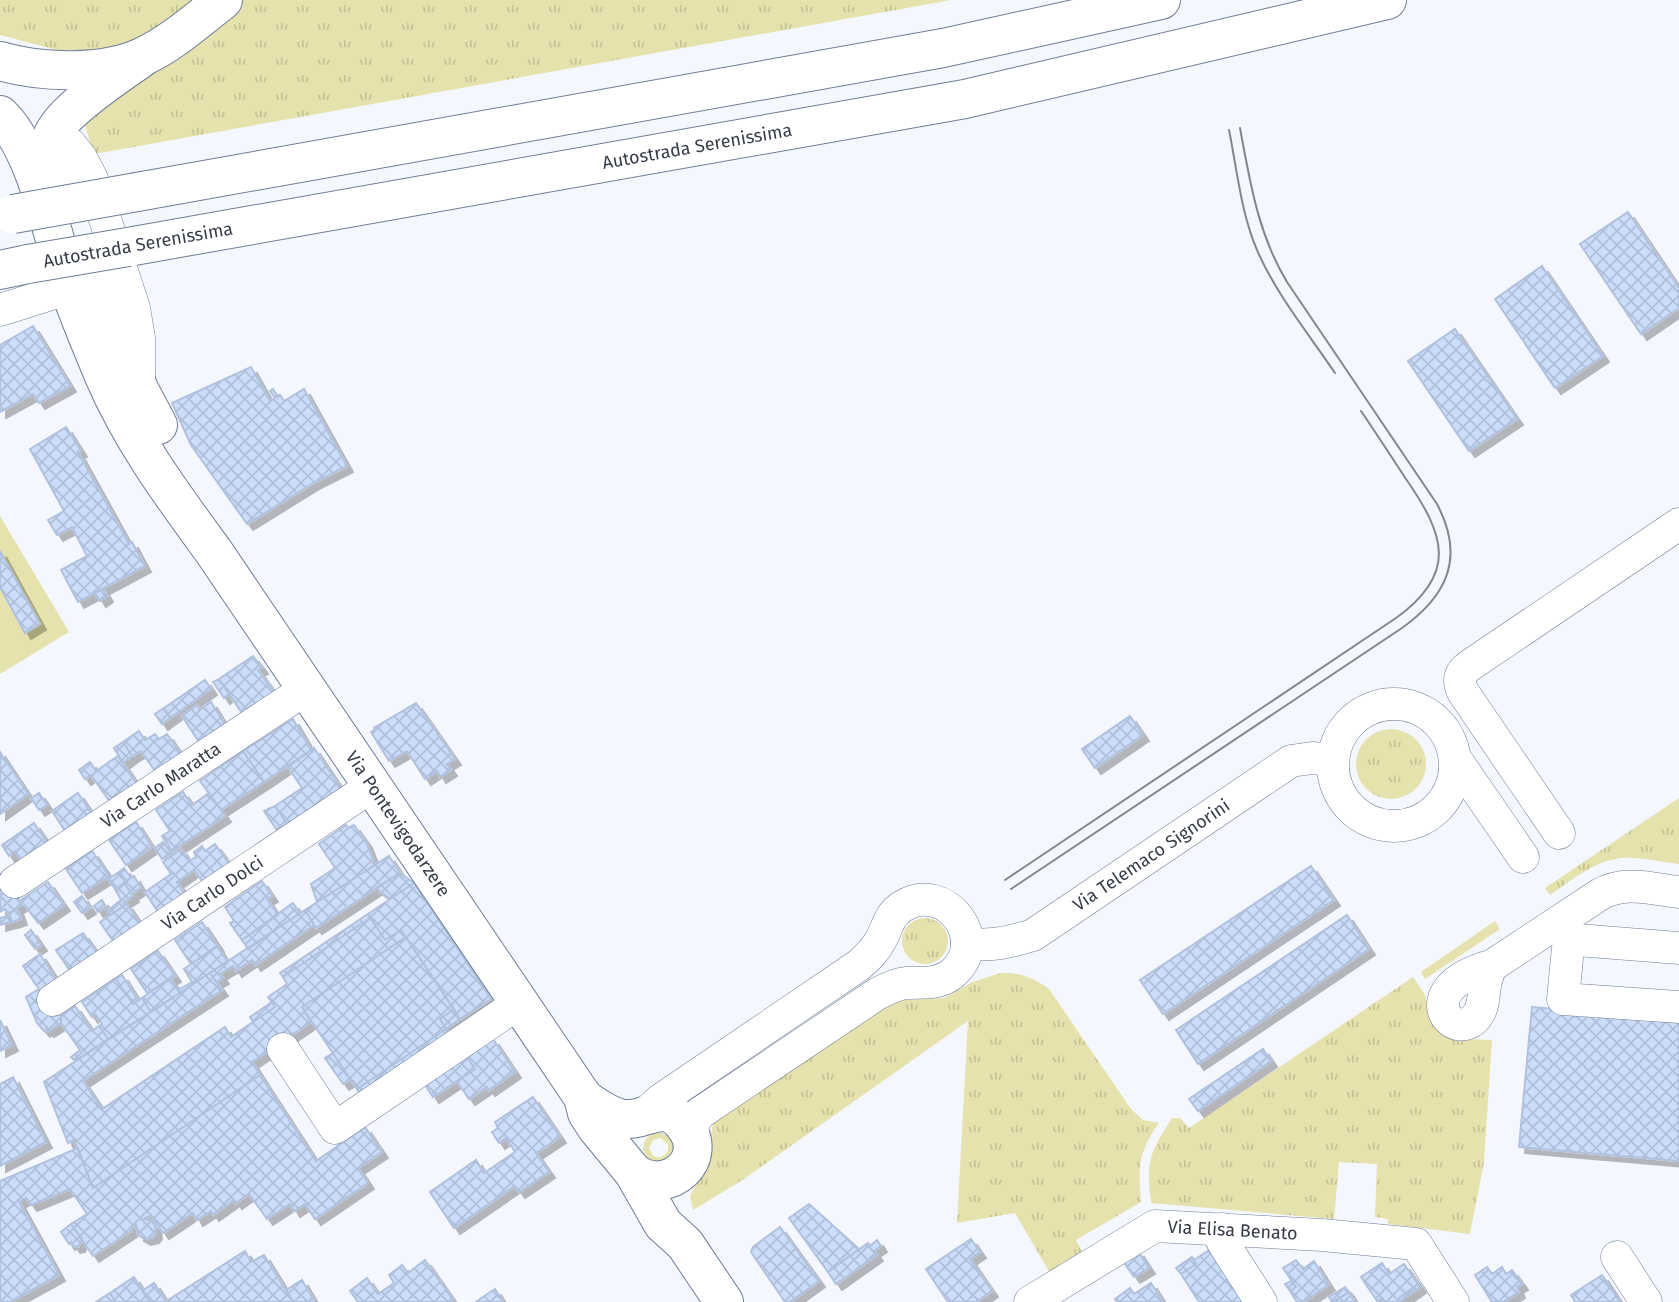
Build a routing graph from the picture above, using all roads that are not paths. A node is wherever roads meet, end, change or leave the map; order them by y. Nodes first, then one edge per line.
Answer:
1 (223, 0) edge
2 (1161, 0) edge
3 (1387, 0) edge
4 (143, 57) junction
5 (0, 61) edge
6 (0, 115) edge
7 (6, 215) edge
8 (14, 267) edge
9 (70, 288) junction
10 (0, 310) edge
11 (1679, 524) edge
12 (214, 552) junction
13 (306, 690) junction
14 (1455, 758) junction
15 (1332, 760) junction
16 (372, 786) junction
17 (1433, 813) junction
18 (1495, 817) junction
19 (1559, 833) dead end
20 (1523, 857) dead end
21 (15, 882) dead end
22 (1679, 892) edge
23 (883, 936) junction
24 (967, 943) junction
25 (1679, 948) edge
26 (1493, 965) dead end
27 (920, 984) junction
28 (53, 1000) dead end
29 (519, 1003) junction
30 (1679, 1007) edge
31 (283, 1049) dead end
32 (583, 1097) junction
33 (642, 1116) junction
34 (686, 1156) junction
35 (630, 1167) junction
36 (1222, 1229) junction
37 (685, 1244) junction
38 (1616, 1257) dead end
39 (1076, 1290) edge
40 (724, 1302) edge
41 (1030, 1302) edge
42 (1261, 1302) edge
43 (1453, 1302) edge
44 (1646, 1302) edge

1 - 4 main road, Via Pontevigodarzere
2 - 7 main road, bridge
3 - 8 main road, Autostrada Serenissima, bridge
4 - 5 main road
4 - 12 main road, Via Pontevigodarzere
6 - 9 main road, Via Pontevigodarzere
9 - 10 street
9 - 12 main road, Via Pontevigodarzere
11 - 19 street
12 - 13 main road, Via Pontevigodarzere
13 - 16 main road, Via Pontevigodarzere
13 - 21 street, Via Carlo Maratta
14 - 15 street
14 - 17 street
14 - 18 street
15 - 17 street
15 - 24 street, Via Telemaco Signorini
16 - 28 street, Via Carlo Dolci
16 - 29 main road, Via Pontevigodarzere
17 - 18 street
18 - 20 street
22 - 26 street
23 - 24 street
23 - 27 street
23 - 33 street
24 - 27 street
25 - 30 street
27 - 34 street
29 - 31 street
29 - 32 main road, Via Pontevigodarzere
32 - 33 main road, Via Pontevigodarzere
32 - 35 main road, Via Pontevigodarzere
33 - 34 main road, Via Pontevigodarzere
33 - 35 main road
34 - 35 main road
34 - 37 main road, Via Pontevigodarzere
35 - 37 main road, Via Pontevigodarzere
36 - 39 street, Via Elisa Benato
36 - 42 street
36 - 43 street, Via Elisa Benato
37 - 40 main road, Via Pontevigodarzere
38 - 44 street
39 - 41 street, Via Elisa Benato

